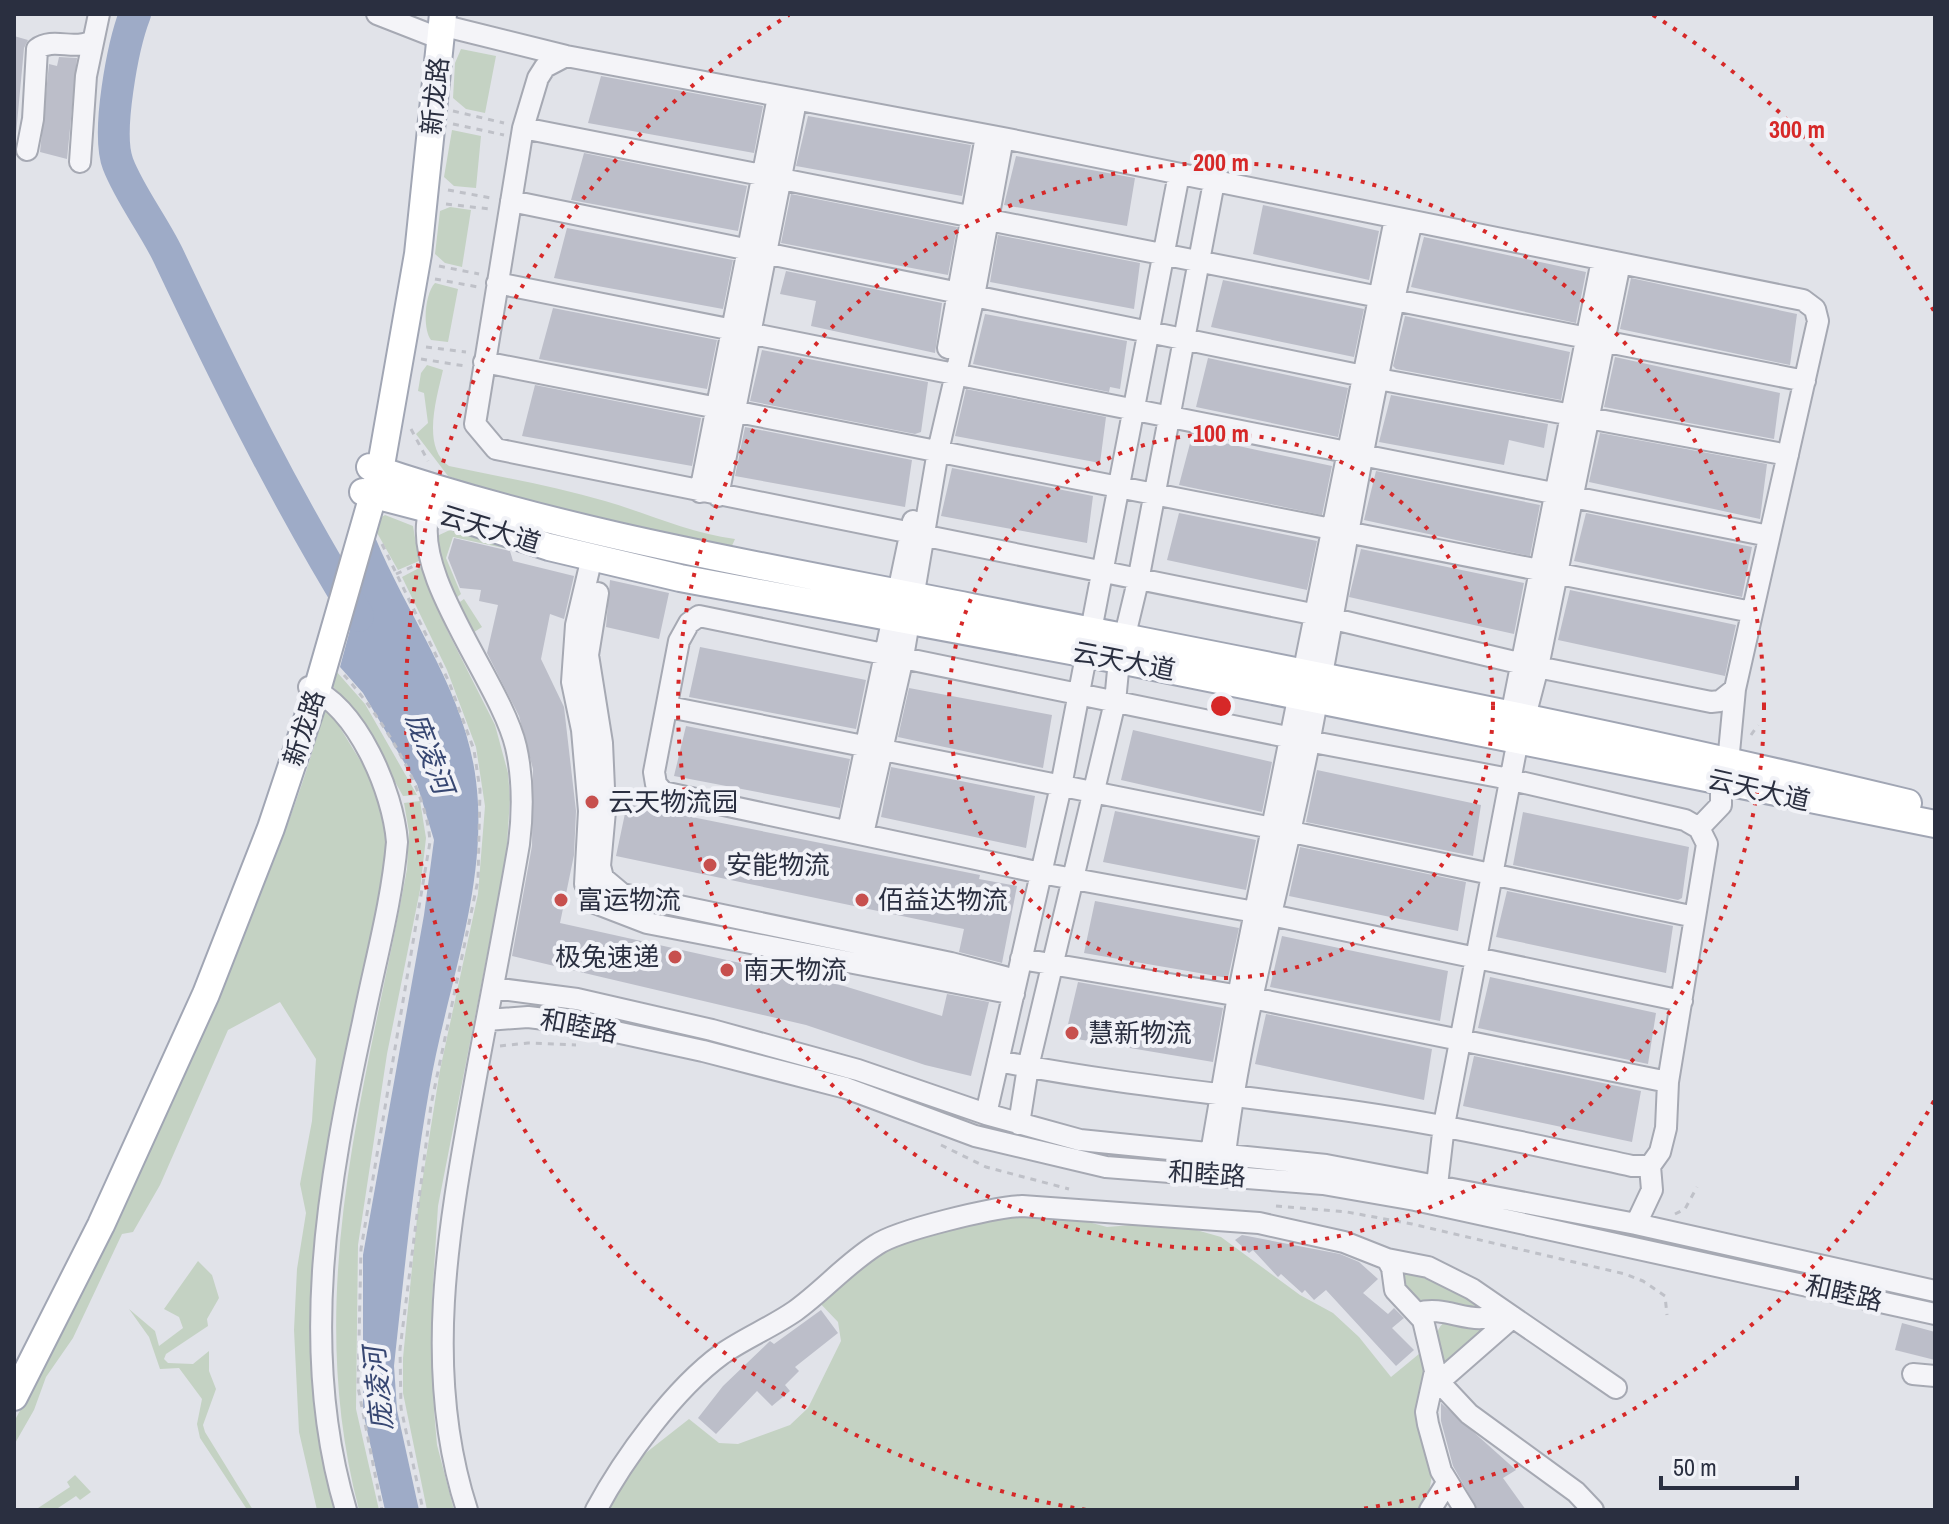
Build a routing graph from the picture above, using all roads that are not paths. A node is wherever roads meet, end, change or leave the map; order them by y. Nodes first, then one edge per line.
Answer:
1 (99, 14) edge
2 (377, 14) edge
3 (441, 26) edge
4 (92, 41) junction
5 (566, 56) junction
6 (787, 99) junction
7 (522, 134) junction
8 (995, 137) junction
9 (27, 150) dead end
10 (80, 162) dead end
11 (1179, 174) junction
12 (771, 176) junction
13 (1214, 182) junction
14 (509, 206) junction
15 (980, 216) junction
16 (1404, 220) junction
17 (1164, 252) junction
18 (756, 253) junction
19 (1198, 260) junction
20 (1611, 261) junction
21 (497, 283) junction
22 (966, 294) junction
23 (1385, 299) junction
24 (741, 330) junction
25 (1150, 332) junction
26 (1183, 339) junction
27 (1594, 339) junction
28 (484, 362) junction
29 (949, 371) junction
30 (1371, 378) junction
31 (1805, 381) junction
32 (1134, 408) junction
33 (724, 409) junction
34 (1168, 414) junction
35 (1579, 416) junction
36 (932, 449) junction
37 (1355, 453) junction
38 (1788, 455) junction
39 (372, 481) junction
40 (1120, 487) junction
41 (1564, 493) junction
42 (709, 494) junction
43 (1152, 495) junction
44 (430, 510) junction
45 (918, 533) junction
46 (1341, 534) junction
47 (1769, 536) junction
48 (598, 559) junction
49 (1548, 573) junction
50 (1103, 574) junction
51 (1138, 581) junction
52 (706, 582) junction
53 (903, 606) junction
54 (1752, 612) junction
55 (699, 616) junction
56 (1325, 618) junction
57 (1089, 642) junction
58 (1122, 648) junction
59 (894, 655) junction
60 (1530, 665) junction
61 (319, 680) junction
62 (1311, 687) junction
63 (1735, 689) junction
64 (1080, 693) junction
65 (1115, 702) junction
66 (669, 707) junction
67 (1515, 728) junction
68 (1300, 740) junction
69 (872, 748) junction
70 (1724, 772) junction
71 (1504, 778) junction
72 (1061, 786) junction
73 (1094, 793) junction
74 (1935, 810) edge
75 (1935, 824) edge
76 (1699, 828) junction
77 (1280, 829) junction
78 (856, 833) junction
79 (1486, 872) junction
80 (1041, 873) junction
81 (1074, 879) junction
82 (1264, 913) junction
83 (1695, 917) junction
84 (1470, 955) junction
85 (1021, 959) junction
86 (1055, 966) junction
87 (1015, 987) junction
88 (493, 988) junction
89 (1245, 997) junction
90 (1682, 1001) junction
91 (487, 1020) junction
92 (1456, 1040) junction
93 (998, 1061) junction
94 (1028, 1067) junction
95 (1668, 1082) junction
96 (1227, 1097) junction
97 (986, 1114) junction
98 (1019, 1124) junction
99 (1438, 1124) junction
100 (1218, 1154) junction
101 (1650, 1166) junction
102 (1429, 1184) junction
103 (1640, 1218) junction
104 (1387, 1259) junction
105 (1935, 1291) edge
106 (1508, 1314) junction
107 (1935, 1314) edge
108 (1422, 1321) junction
109 (1913, 1374) dead end
110 (1935, 1376) edge
111 (14, 1378) edge
112 (1436, 1385) junction
113 (1616, 1388) dead end
114 (14, 1397) edge
115 (1447, 1483) junction
116 (346, 1510) edge
117 (467, 1510) edge
118 (596, 1510) edge
119 (1430, 1510) edge
120 (1465, 1510) edge
121 (1593, 1510) edge

1 - 4 street
2 - 3 street
3 - 5 street
3 - 39 main road, 新龙路
4 - 9 street
4 - 10 street
5 - 6 street
5 - 7 street
6 - 8 street
6 - 12 street
7 - 12 street
7 - 14 street
8 - 11 street
8 - 15 street
11 - 13 street
11 - 17 street
12 - 15 street
12 - 18 street
13 - 16 street
13 - 19 street
14 - 18 street
14 - 21 street
15 - 17 street
15 - 22 street
16 - 20 street
16 - 23 street
17 - 19 street
17 - 25 street
18 - 22 street
18 - 24 street
19 - 23 street
19 - 26 street
20 - 27 street
20 - 31 street
21 - 24 street
21 - 28 street
22 - 25 street
22 - 29 street
23 - 27 street
23 - 30 street
24 - 29 street
24 - 33 street
25 - 26 street
25 - 32 street
26 - 30 street
26 - 34 street
27 - 31 street
27 - 35 street
28 - 33 street
28 - 42 street
29 - 32 street
29 - 36 street
30 - 35 street
30 - 37 street
31 - 38 street
32 - 34 street
32 - 40 street
33 - 36 street
33 - 42 street
34 - 37 street
34 - 43 street
35 - 38 street
35 - 41 street
36 - 40 street
36 - 45 street
37 - 41 street
37 - 46 street
38 - 47 street
39 - 44 main road, 云天大道
39 - 53 main road, 云天大道
39 - 61 main road, 新龙路
40 - 43 street
40 - 50 street
41 - 47 street
41 - 49 street
42 - 45 street
43 - 46 street
43 - 51 street
44 - 48 main road, 云天大道
44 - 88 street
45 - 50 street
45 - 53 street
46 - 49 street
46 - 56 street
47 - 54 street
48 - 52 main road, 云天大道
48 - 87 street
49 - 54 street
49 - 60 street
50 - 51 street
50 - 57 street
51 - 56 street
51 - 58 street
52 - 53 main road, 云天大道
52 - 55 street
53 - 57 main road, 云天大道
53 - 59 street
54 - 63 street
55 - 59 street
55 - 66 street
56 - 60 street
56 - 62 street
57 - 58 main road, 云天大道
57 - 64 street
58 - 62 main road, 云天大道
58 - 65 street
59 - 64 street
59 - 69 street
60 - 63 street
60 - 67 street
61 - 111 main road, 新龙路
61 - 114 main road, 新龙路
61 - 116 street
62 - 67 main road, 云天大道
62 - 68 street
63 - 70 street
64 - 65 street
64 - 72 street
65 - 68 street
65 - 73 street
66 - 69 street
66 - 78 street
67 - 70 main road, 云天大道
67 - 71 street
68 - 71 street
68 - 77 street
69 - 72 street
69 - 78 street
70 - 74 main road, 云天大道
70 - 75 main road, 云天大道
70 - 76 street
71 - 76 street
71 - 79 street
72 - 73 street
72 - 80 street
73 - 77 street
73 - 81 street
76 - 83 street
77 - 79 street
77 - 82 street
78 - 80 street
79 - 83 street
79 - 84 street
80 - 81 street
80 - 85 street
81 - 82 street
81 - 86 street
82 - 84 street
82 - 89 street
83 - 90 street
84 - 90 street
84 - 92 street
85 - 86 street
85 - 87 street
86 - 89 street
86 - 94 street
87 - 93 street
88 - 91 street
88 - 97 street, 和睦路
89 - 92 street
89 - 96 street
90 - 95 street
91 - 107 street, 和睦路
91 - 117 street
92 - 95 street
92 - 99 street
93 - 94 street
93 - 97 street
94 - 96 street
94 - 98 street
95 - 101 street
96 - 99 street
96 - 100 street
97 - 98 street, 和睦路
98 - 100 street, 和睦路
99 - 101 street
99 - 102 street
100 - 102 street, 和睦路
101 - 103 street
102 - 103 street, 和睦路
103 - 105 street, 和睦路
104 - 106 street
104 - 108 street
104 - 118 street
106 - 108 street
106 - 112 street
106 - 113 street
108 - 112 street
109 - 110 street
112 - 115 street
112 - 121 street
115 - 119 street
115 - 120 street

